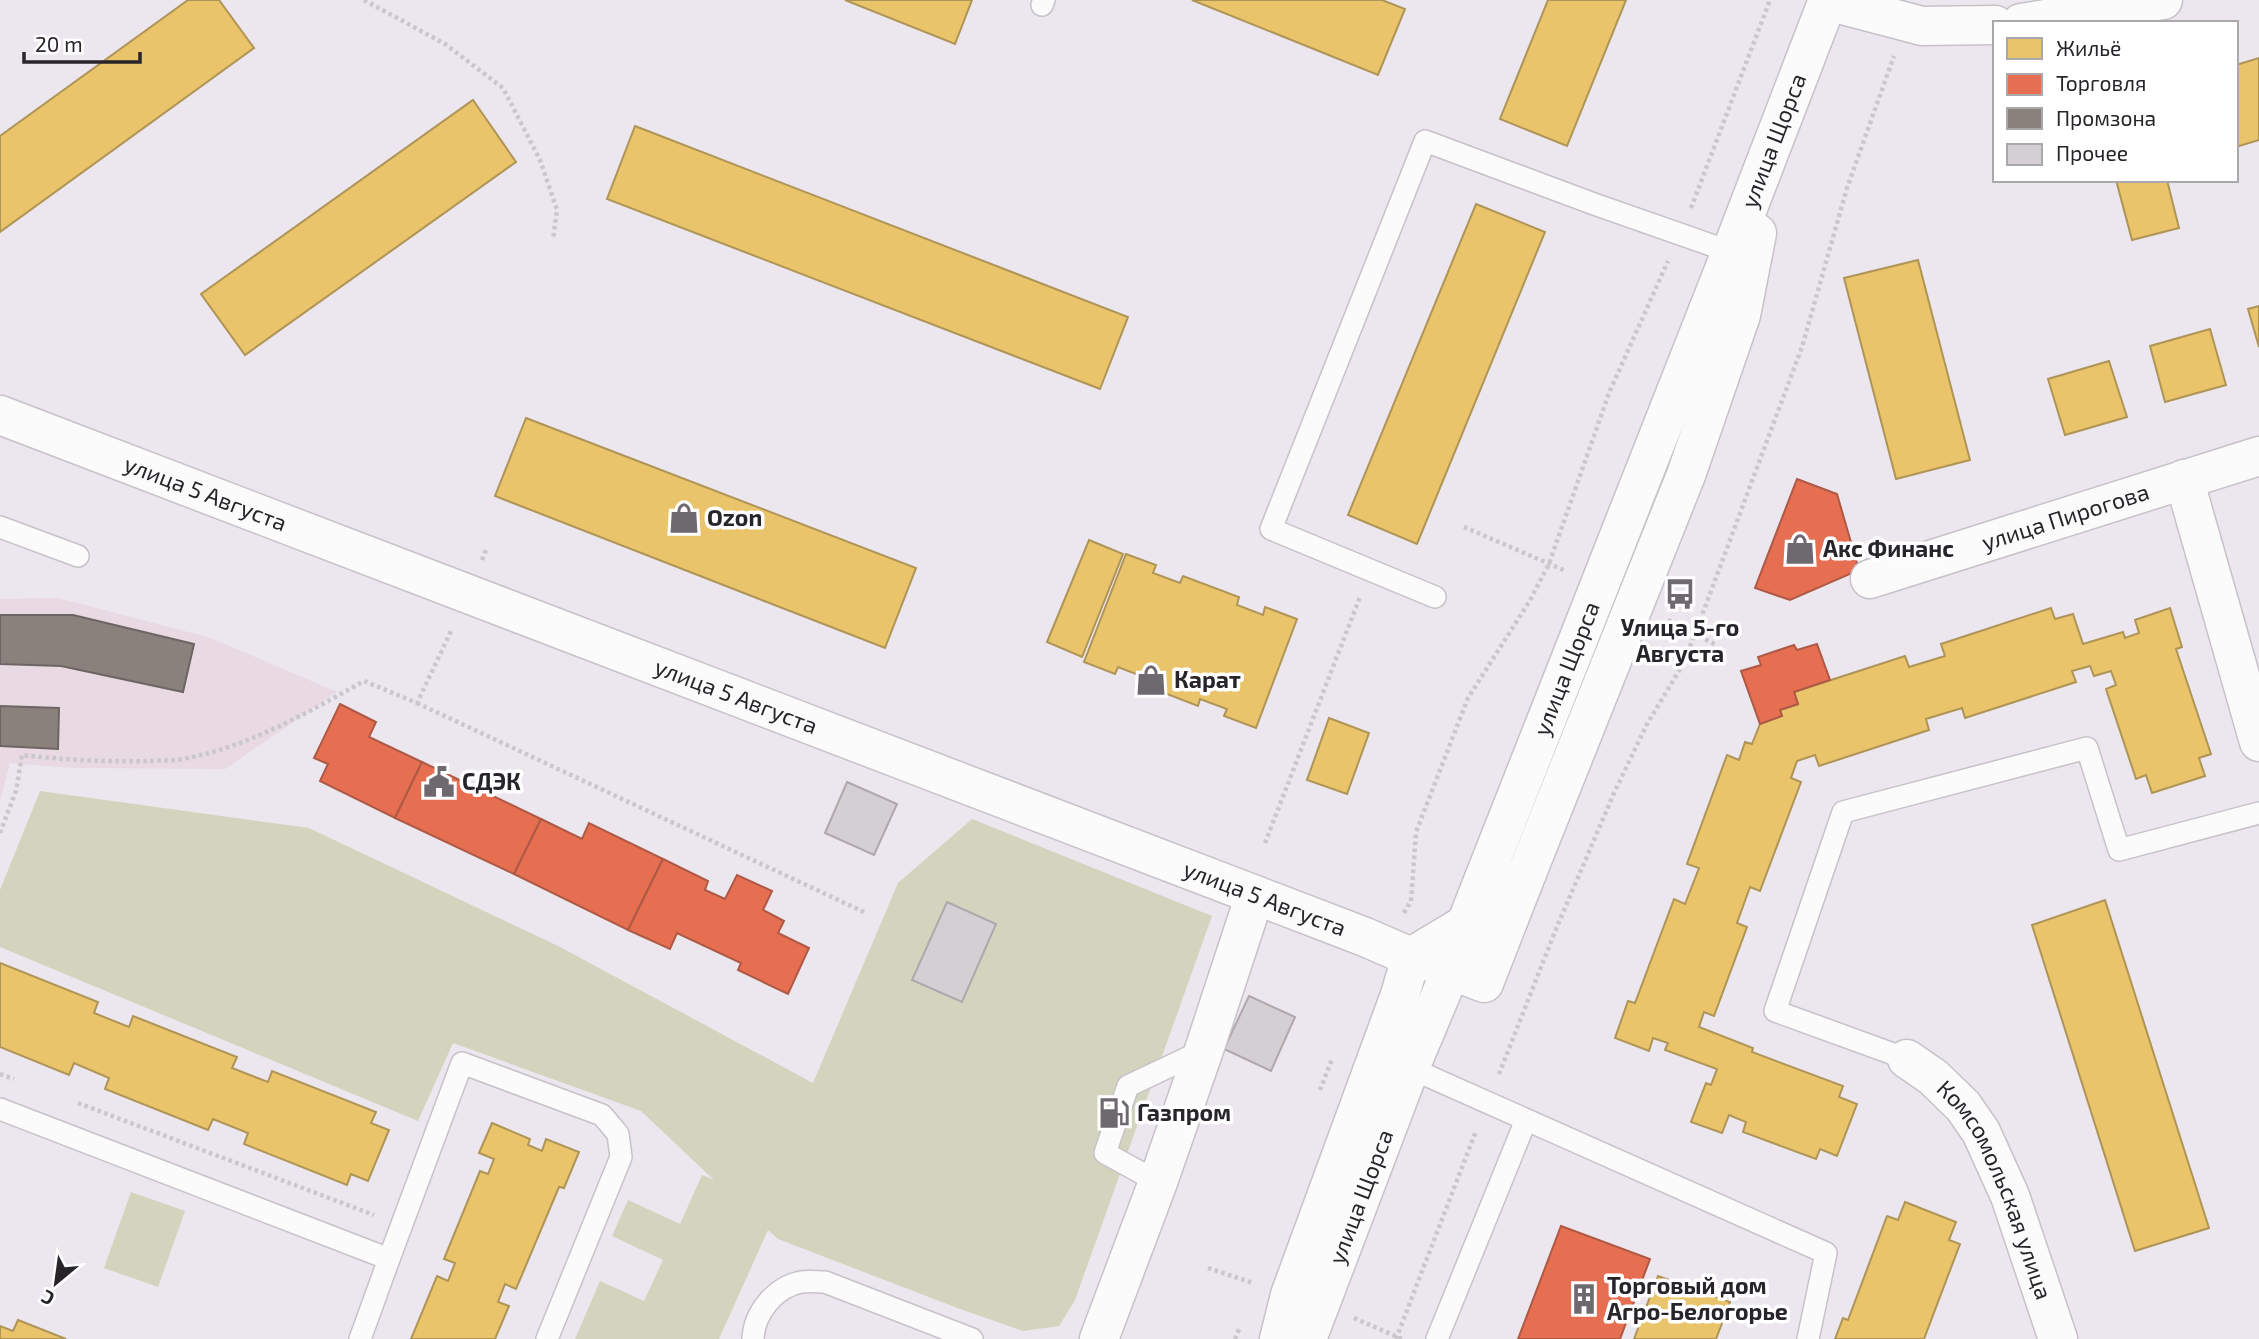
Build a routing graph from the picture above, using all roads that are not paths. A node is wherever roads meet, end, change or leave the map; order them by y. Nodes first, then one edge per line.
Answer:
1 (1828, 0) edge
2 (2163, 0) edge
3 (2033, 21) edge
4 (1993, 24) edge
5 (1776, 135) junction
6 (1731, 252) junction
7 (0, 415) edge
8 (2259, 456) edge
9 (2184, 479) junction
10 (0, 527) edge
11 (78, 556) dead end
12 (1870, 579) dead end
13 (1435, 597) dead end
14 (2259, 742) edge
15 (2259, 813) edge
16 (1527, 873) junction
17 (1255, 895) junction
18 (1300, 913) junction
19 (1466, 924) junction
20 (1399, 951) junction
21 (1451, 970) junction
22 (1204, 1051) junction
23 (1907, 1059) joint
24 (1410, 1068) junction
25 (0, 1109) edge
26 (1526, 1120) junction
27 (1158, 1182) junction
28 (389, 1259) junction
29 (360, 1339) edge
30 (547, 1339) edge
31 (753, 1339) edge
32 (972, 1339) edge
33 (1099, 1339) edge
34 (1279, 1339) edge
35 (1307, 1339) edge
36 (1437, 1339) edge
37 (1808, 1339) edge
38 (2058, 1339) edge

1 - 4 street
1 - 5 street, улица Щорса
2 - 3 street
5 - 6 street, улица Щорса
5 - 16 street
6 - 13 lane
6 - 19 street, улица Щорса
7 - 17 street, улица 5 Августа
8 - 9 street, улица Пирогова
9 - 12 street, улица Пирогова
9 - 14 street
10 - 11 lane
15 - 23 lane
16 - 19 street
16 - 21 street
17 - 18 street, улица 5 Августа
17 - 22 street
18 - 20 street, улица 5 Августа
18 - 21 street
19 - 20 street
19 - 21 street, улица Щорса
20 - 34 street
21 - 24 street, улица Щорса
22 - 27 street
22 - 27 lane
23 - 38 street, Комсомольская улица
24 - 26 lane
24 - 35 street, улица Щорса
25 - 28 lane
26 - 36 lane
26 - 37 lane
27 - 33 street
28 - 29 lane
28 - 30 lane
31 - 32 lane

